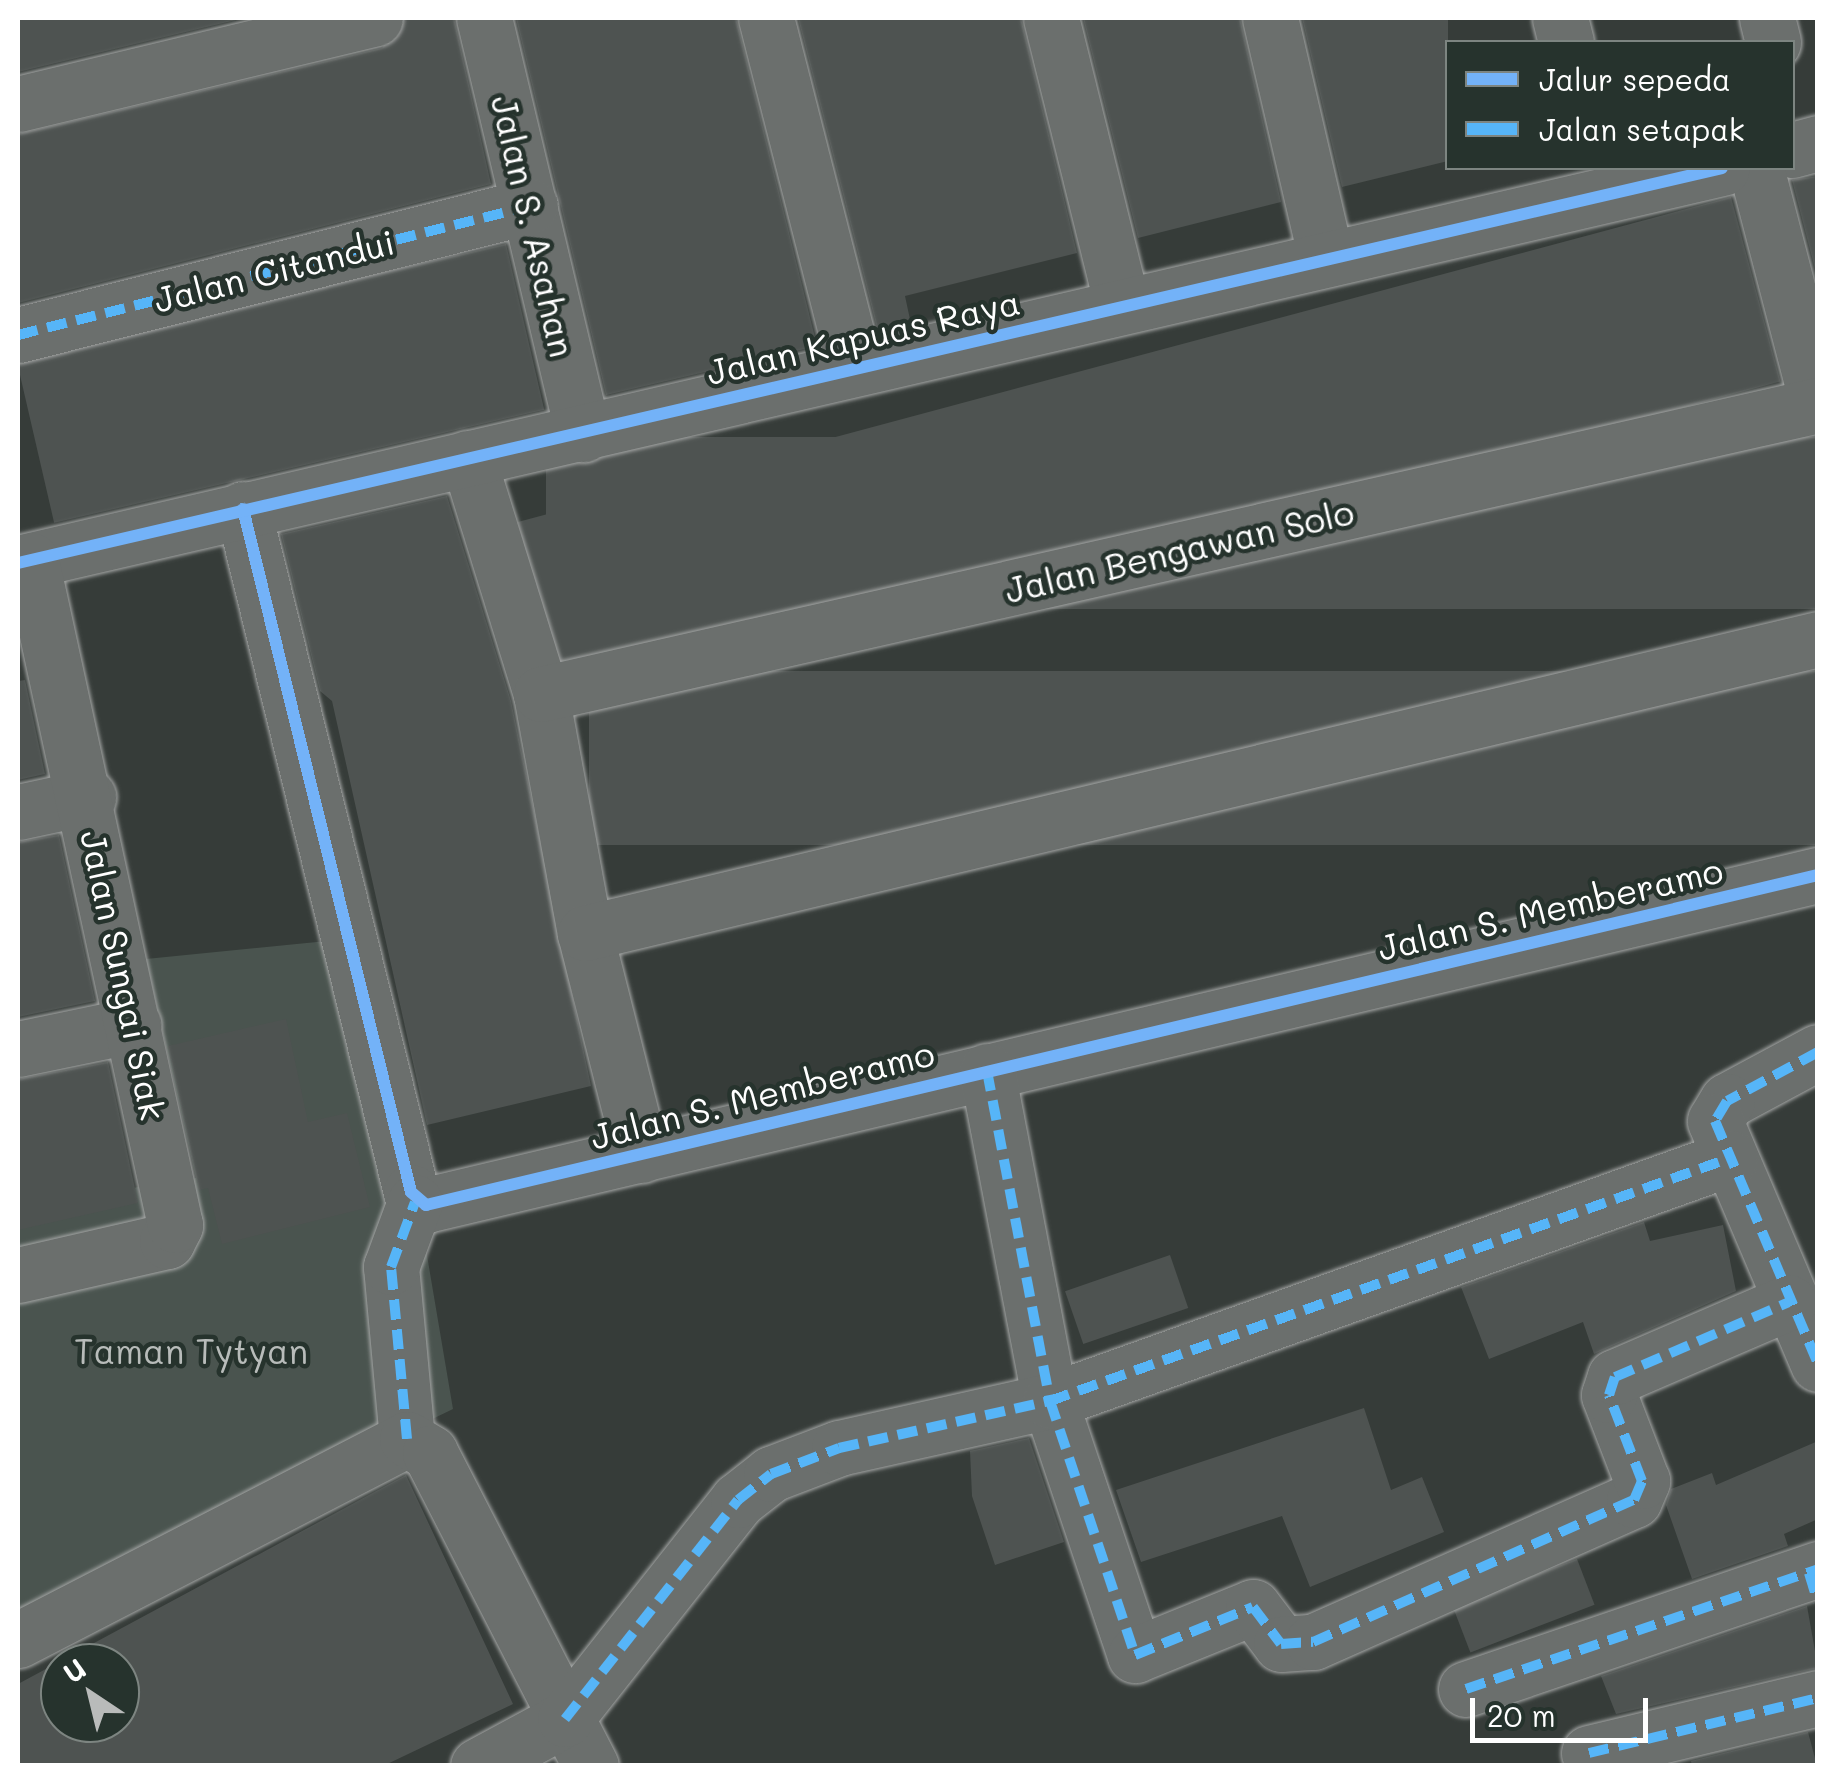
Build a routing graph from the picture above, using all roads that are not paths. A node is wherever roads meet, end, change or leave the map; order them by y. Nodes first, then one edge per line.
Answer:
1 (375, 18) edge
2 (484, 18) edge
3 (766, 18) edge
4 (1051, 18) edge
5 (1270, 18) edge
6 (18, 104) edge
7 (1702, 170) edge
8 (1793, 170) edge
9 (1601, 180) edge
10 (530, 206) junction
11 (1326, 258) junction
12 (1122, 305) junction
13 (18, 334) edge
14 (855, 367) junction
15 (1817, 405) edge
16 (584, 434) junction
17 (468, 458) junction
18 (243, 509) junction
19 (24, 561) edge
20 (1818, 638) edge
21 (541, 694) junction
22 (88, 797) junction
23 (18, 812) edge
24 (1817, 877) edge
25 (585, 933) junction
26 (134, 1024) junction
27 (18, 1048) edge
28 (1818, 1052) edge
29 (988, 1071) junction
30 (641, 1154) junction
31 (1730, 1158) junction
32 (416, 1202) junction
33 (18, 1274) edge
34 (1789, 1302) junction
35 (1818, 1364) edge
36 (1050, 1401) junction
37 (408, 1417) junction
38 (1815, 1582) edge
39 (18, 1640) edge
40 (1466, 1689) dead end
41 (1818, 1698) edge
42 (578, 1742) edge
43 (1589, 1753) dead end
44 (478, 1766) edge

1 - 6 street
2 - 10 street, Jalan S. Asahan
3 - 14 street
4 - 12 street
5 - 11 street
7 - 9 street, Jalan Kapuas Raya
8 - 15 street
9 - 11 street, Jalan Kapuas Raya
10 - 13 street, Jalan Citandui
10 - 16 street, Jalan S. Asahan
11 - 12 street, Jalan Kapuas Raya
12 - 14 street, Jalan Kapuas Raya
14 - 16 street, Jalan Kapuas Raya
15 - 21 street, Jalan Bengawan Solo
16 - 17 street, Jalan Kapuas Raya
17 - 18 street, Jalan Kapuas Raya
17 - 21 street
18 - 19 street, Jalan Kapuas Raya
18 - 32 street
19 - 22 street, Jalan Sungai Siak
20 - 25 street
21 - 25 street
22 - 23 street
22 - 26 street, Jalan Sungai Siak
24 - 29 street, Jalan S. Memberamo
25 - 30 street
26 - 27 street
26 - 33 street, Jalan Sungai Siak
28 - 31 street
29 - 30 street, Jalan S. Memberamo
29 - 36 street
30 - 32 street, Jalan S. Memberamo
31 - 34 street
31 - 36 street
32 - 37 street
34 - 35 street
34 - 36 street
36 - 42 street
37 - 39 street
37 - 42 street
38 - 40 street
41 - 43 street
42 - 44 street

